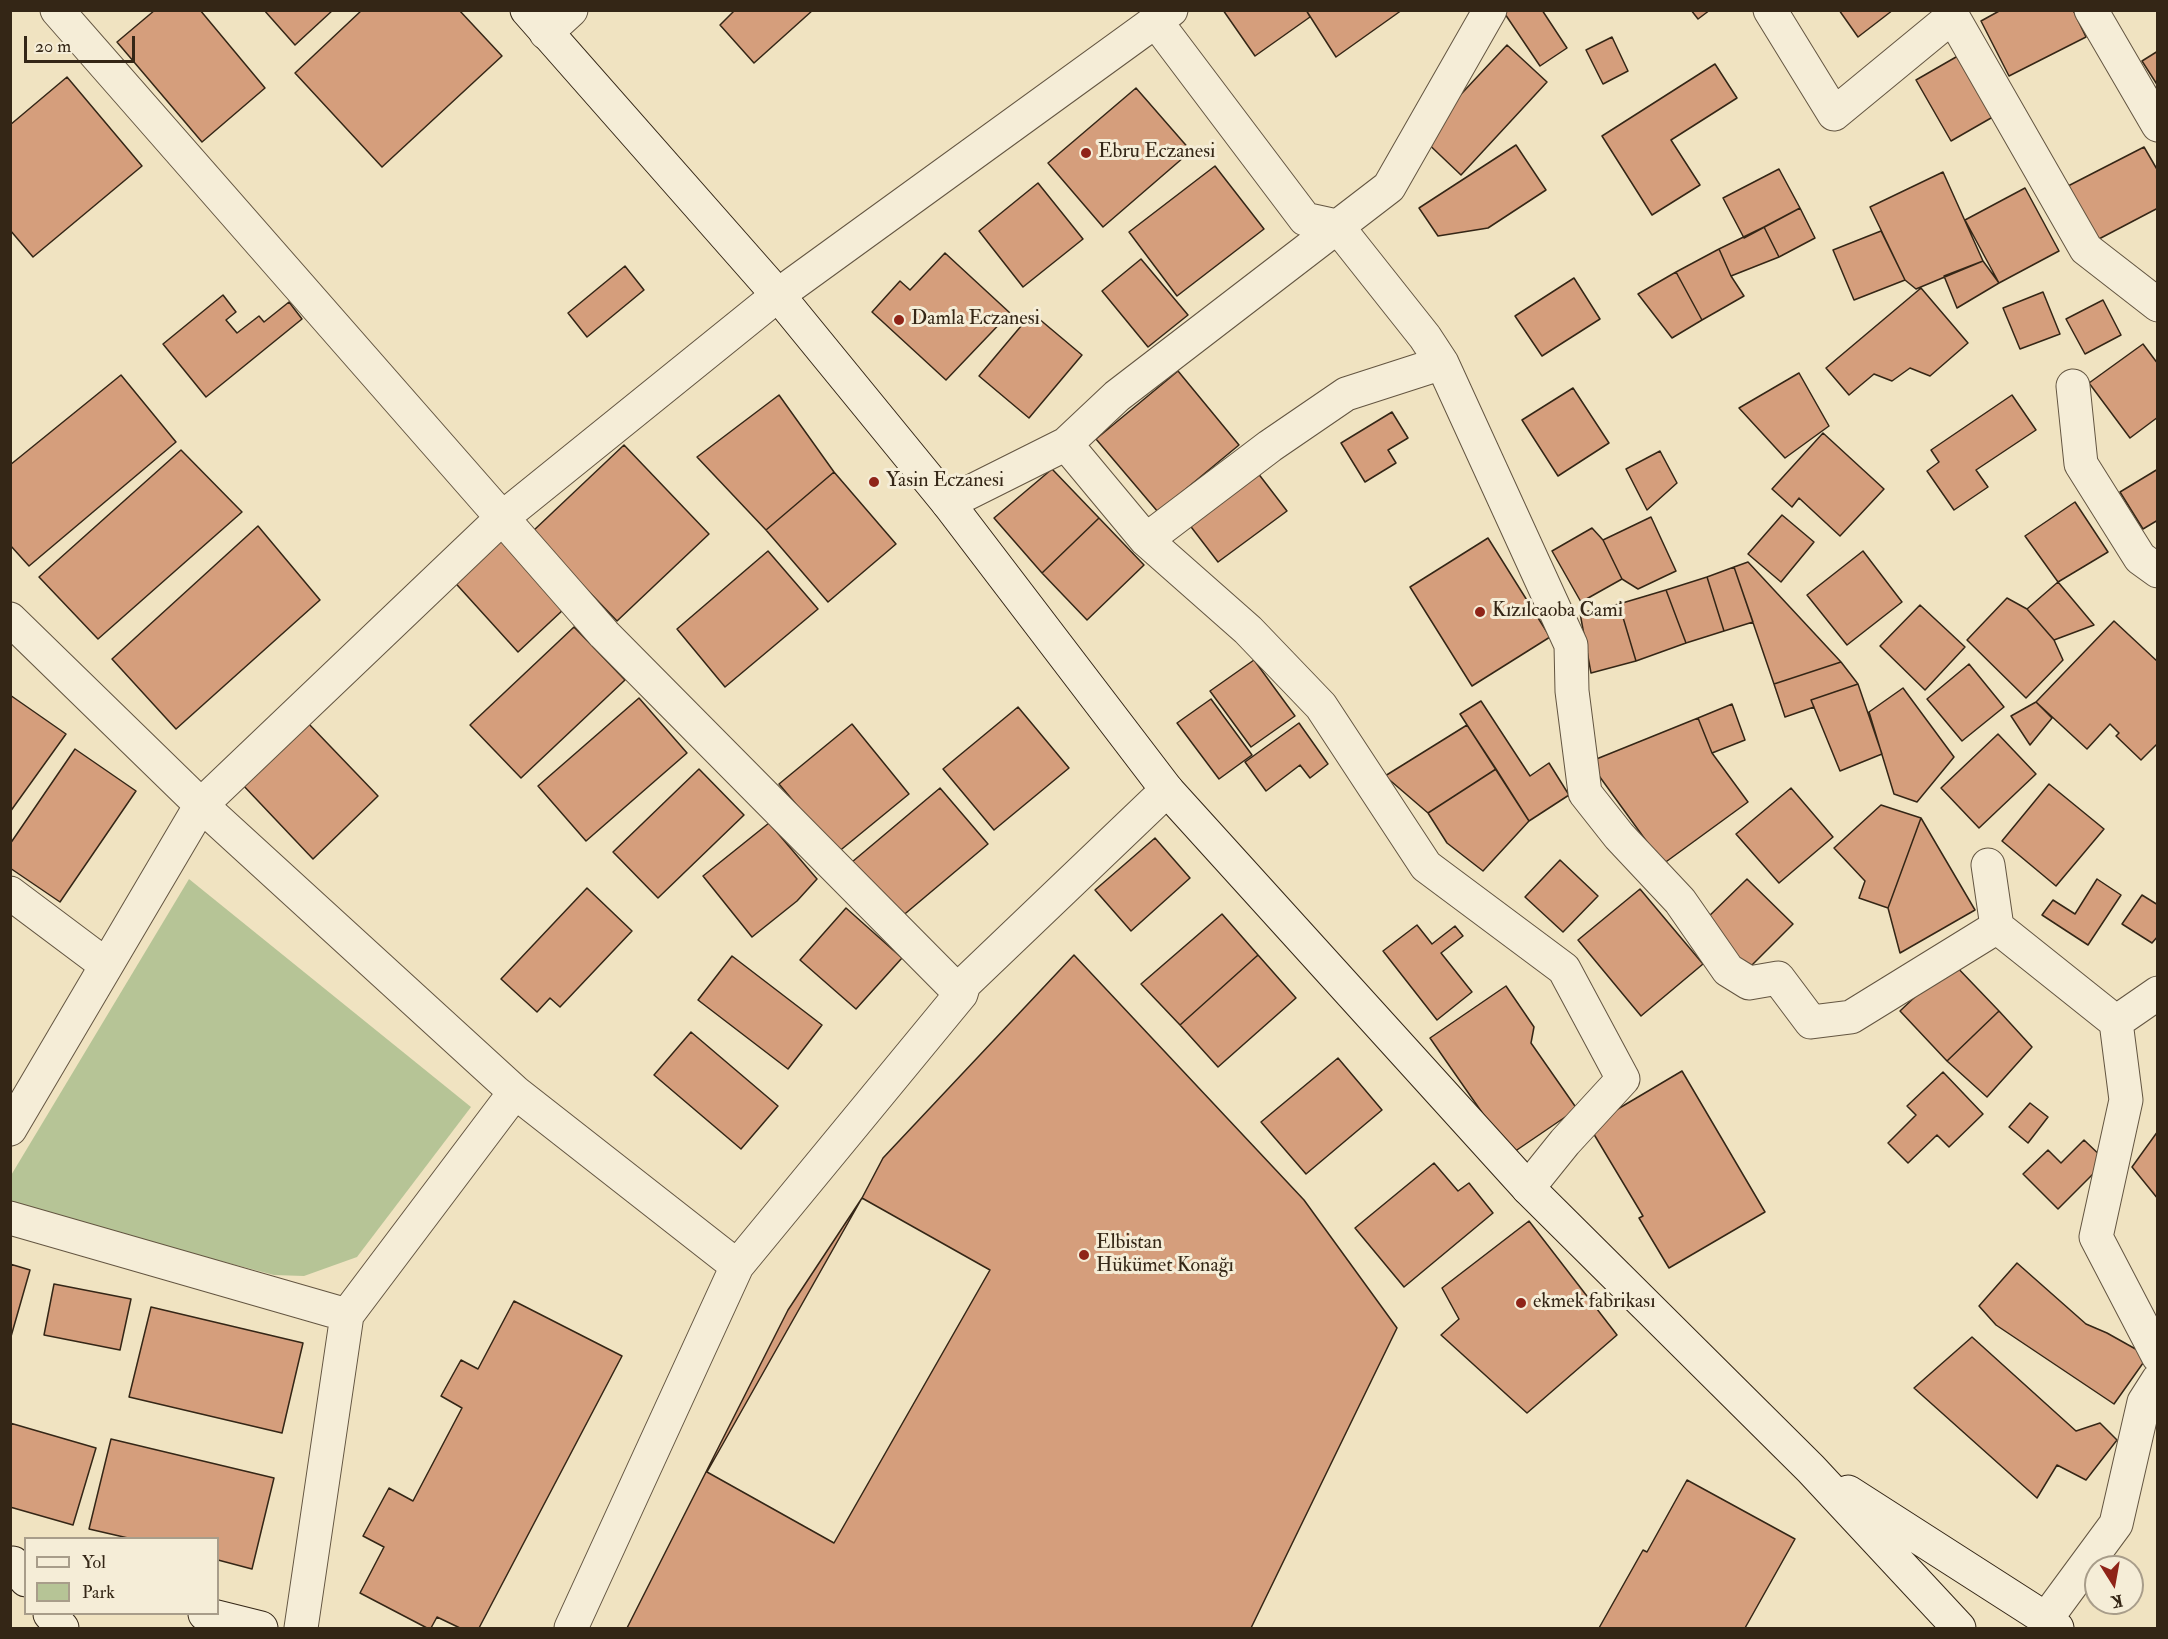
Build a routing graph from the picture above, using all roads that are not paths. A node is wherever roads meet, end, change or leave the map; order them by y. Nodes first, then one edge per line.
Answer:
1 (57, 10) edge
2 (570, 10) edge
3 (1490, 10) edge
4 (1770, 10) edge
5 (2091, 10) edge
6 (1951, 13) edge
7 (1164, 17) edge
8 (536, 22) edge
9 (2157, 126) edge
10 (1337, 226) junction
11 (778, 295) junction
12 (2157, 305) edge
13 (1442, 363) junction
14 (2073, 386) dead end
15 (1066, 444) junction
16 (948, 503) junction
17 (502, 518) junction
18 (1146, 540) junction
19 (2157, 571) edge
20 (10, 620) edge
21 (1167, 790) junction
22 (201, 805) junction
23 (1988, 865) dead end
24 (10, 892) edge
25 (1997, 927) junction
26 (106, 965) junction
27 (2157, 993) edge
28 (961, 994) junction
29 (2116, 1022) junction
30 (515, 1092) junction
31 (10, 1129) edge
32 (1528, 1188) junction
33 (10, 1218) edge
34 (737, 1266) junction
35 (347, 1315) junction
36 (2157, 1356) edge
37 (2157, 1380) edge
38 (1811, 1469) junction
39 (52, 1615) edge
40 (209, 1615) edge
41 (2052, 1624) edge
42 (62, 1629) edge
43 (261, 1629) edge
44 (301, 1629) edge
45 (571, 1629) edge
46 (1959, 1629) edge

1 - 17 street
2 - 8 street
3 - 10 street
4 - 6 street
5 - 9 street
6 - 12 street
7 - 10 street
7 - 11 street
8 - 11 street
10 - 13 street
10 - 15 street
11 - 16 street
11 - 17 street
13 - 18 street
13 - 25 street
14 - 19 street
15 - 16 street
15 - 18 street
16 - 21 street
17 - 22 street
17 - 28 street
18 - 32 street
20 - 22 street
21 - 28 street
21 - 32 street
22 - 26 street
22 - 30 street
23 - 25 street
24 - 26 street
25 - 29 street
26 - 31 street
27 - 29 street
28 - 34 street
29 - 36 street
30 - 34 street
30 - 35 street
32 - 38 street
33 - 35 street
34 - 45 street
35 - 44 street
37 - 41 street
38 - 41 street
38 - 46 street
39 - 42 street
40 - 43 street

